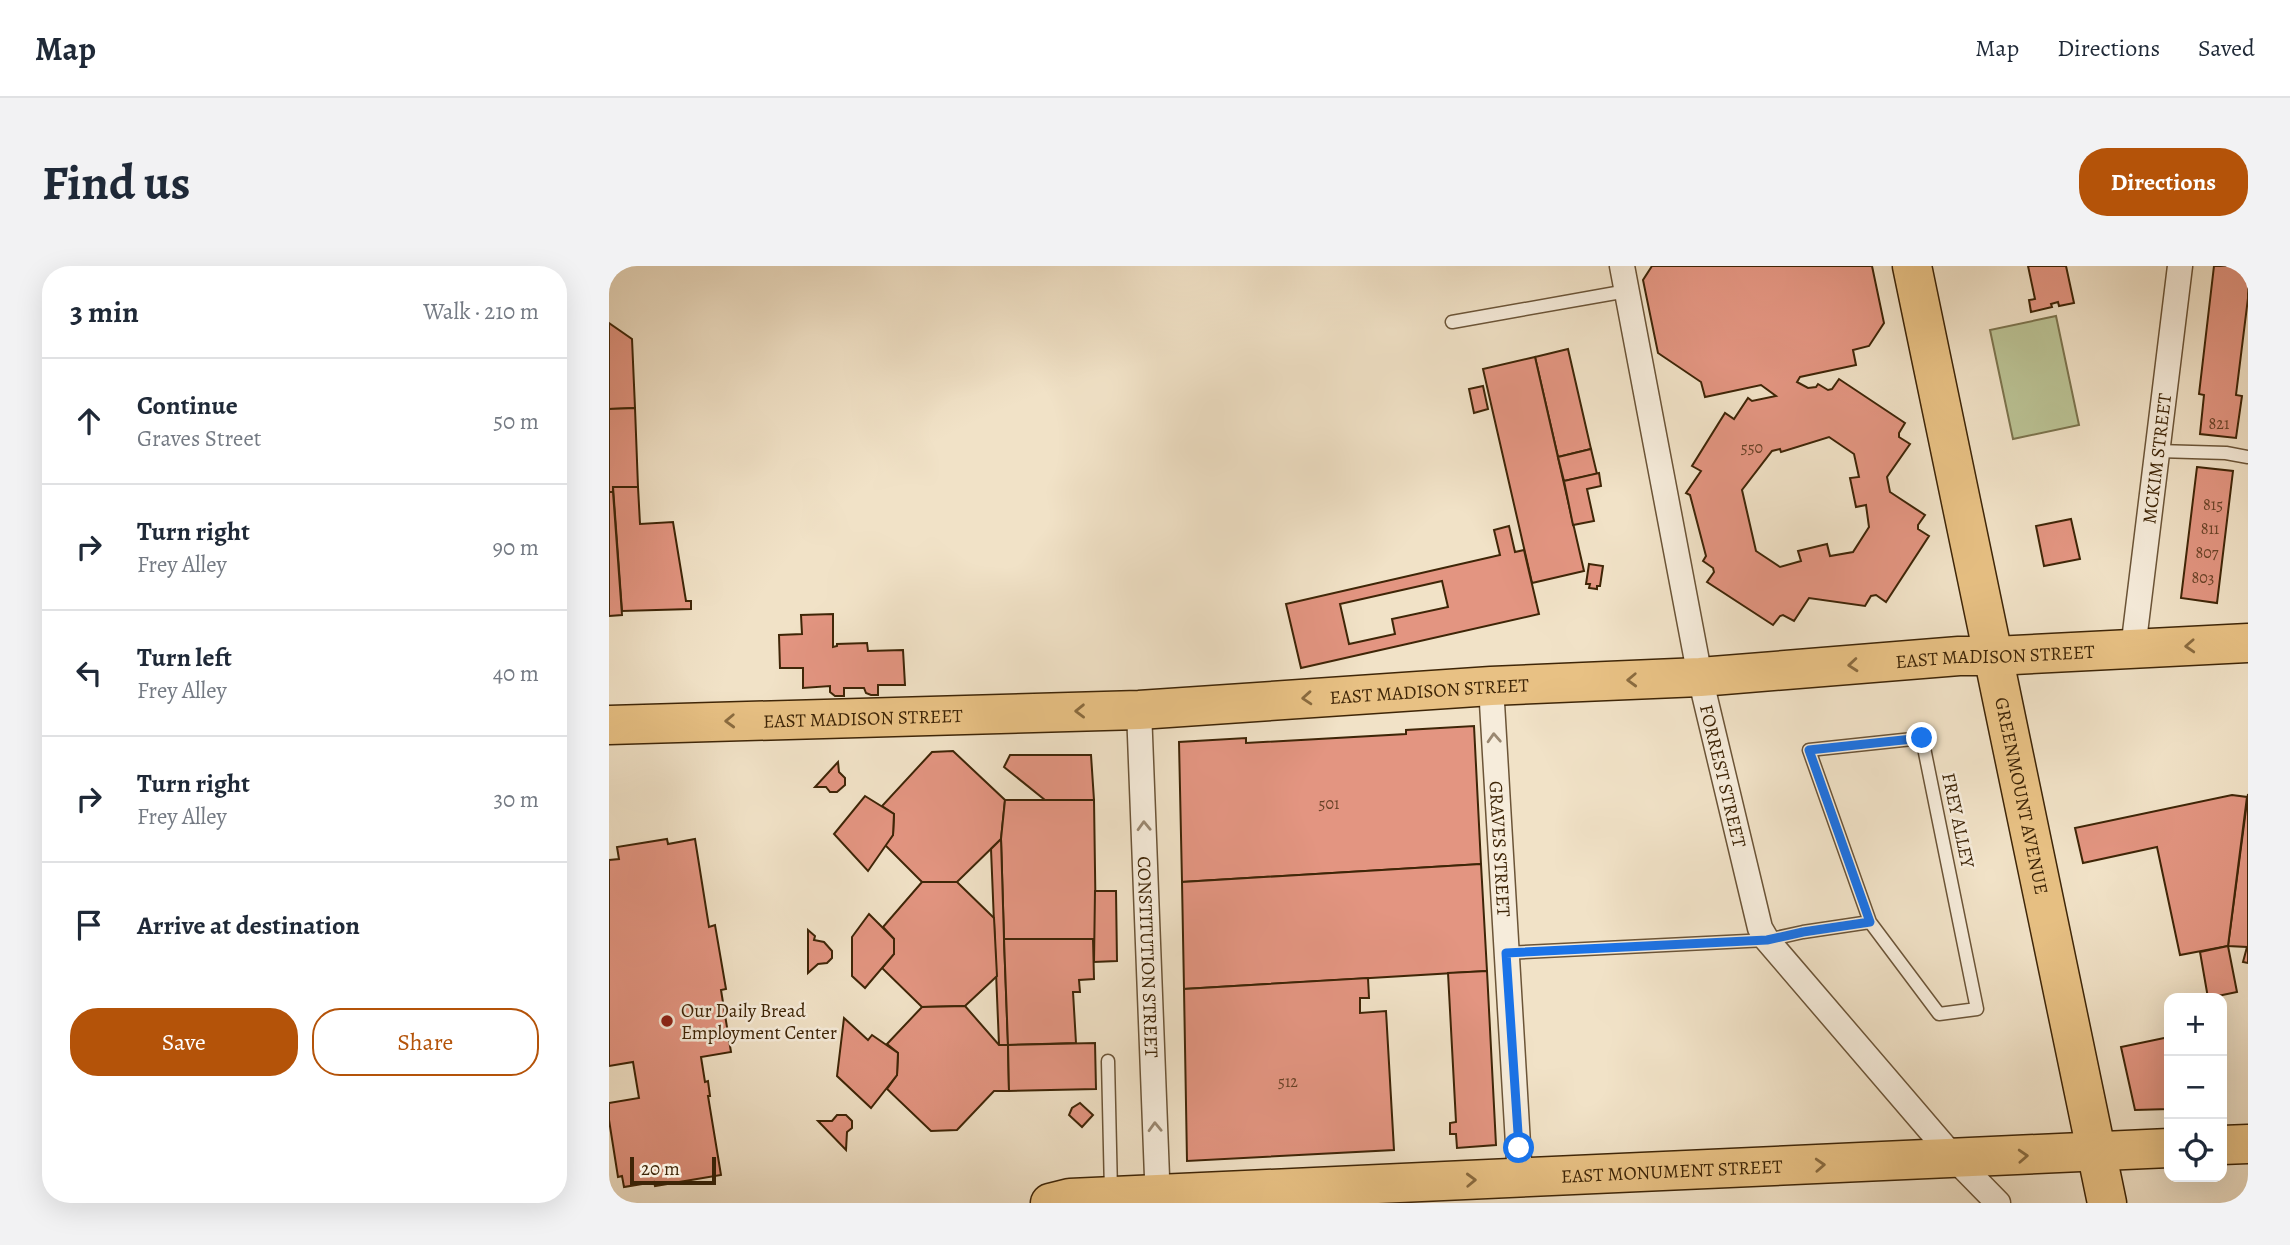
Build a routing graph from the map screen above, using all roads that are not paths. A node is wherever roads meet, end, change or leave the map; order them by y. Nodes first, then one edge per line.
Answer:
1 (1622, 266) edge
2 (1912, 266) edge
3 (2180, 266) edge
4 (1627, 291) junction
5 (1452, 322) dead end
6 (2158, 451) junction
7 (2248, 457) edge
8 (2248, 643) edge
9 (2133, 649) junction
10 (1994, 656) junction
11 (1700, 677) junction
12 (1491, 686) junction
13 (1139, 710) junction
14 (609, 725) edge
15 (1870, 922) junction
16 (1767, 940) junction
17 (1506, 953) junction
18 (1108, 1061) dead end
19 (2248, 1144) edge
20 (2227, 1145) edge
21 (2164, 1148) edge
22 (2097, 1152) junction
23 (1955, 1159) junction
24 (1520, 1178) junction
25 (1111, 1196) junction
26 (1158, 1199) edge
27 (1050, 1203) edge
28 (1998, 1203) edge
29 (2107, 1203) edge

1 - 4 street, FORREST STREET
2 - 10 main road, GREENMOUNT AVENUE
3 - 6 street, MCKIM STREET
4 - 5 lane
4 - 11 street, FORREST STREET
6 - 7 lane
6 - 9 street, MCKIM STREET
8 -> 9 main road, EAST MADISON STREET
9 - 10 main road, EAST MADISON STREET
10 -> 11 main road, EAST MADISON STREET
10 - 22 main road, GREENMOUNT AVENUE
11 -> 12 main road, EAST MADISON STREET
11 - 16 street, FORREST STREET
12 -> 13 main road, EAST MADISON STREET
17 -> 12 street, GRAVES STREET
13 -> 14 main road, EAST MADISON STREET
26 -> 13 street, CONSTITUTION STREET
15 - 15 lane, FREY ALLEY
15 - 16 lane
16 - 17 lane
16 - 23 street, FORREST STREET
17 - 24 street, GRAVES STREET
18 - 25 lane
19 - 20 main road
21 - 22 main road, EAST MONUMENT STREET
23 -> 22 main road, EAST MONUMENT STREET
22 - 29 main road, GREENMOUNT AVENUE
24 -> 23 main road, EAST MONUMENT STREET
23 - 28 street, FORREST STREET
26 -> 24 main road, EAST MONUMENT STREET
25 - 26 main road, EAST MONUMENT STREET
25 - 27 main road, EAST MONUMENT STREET

